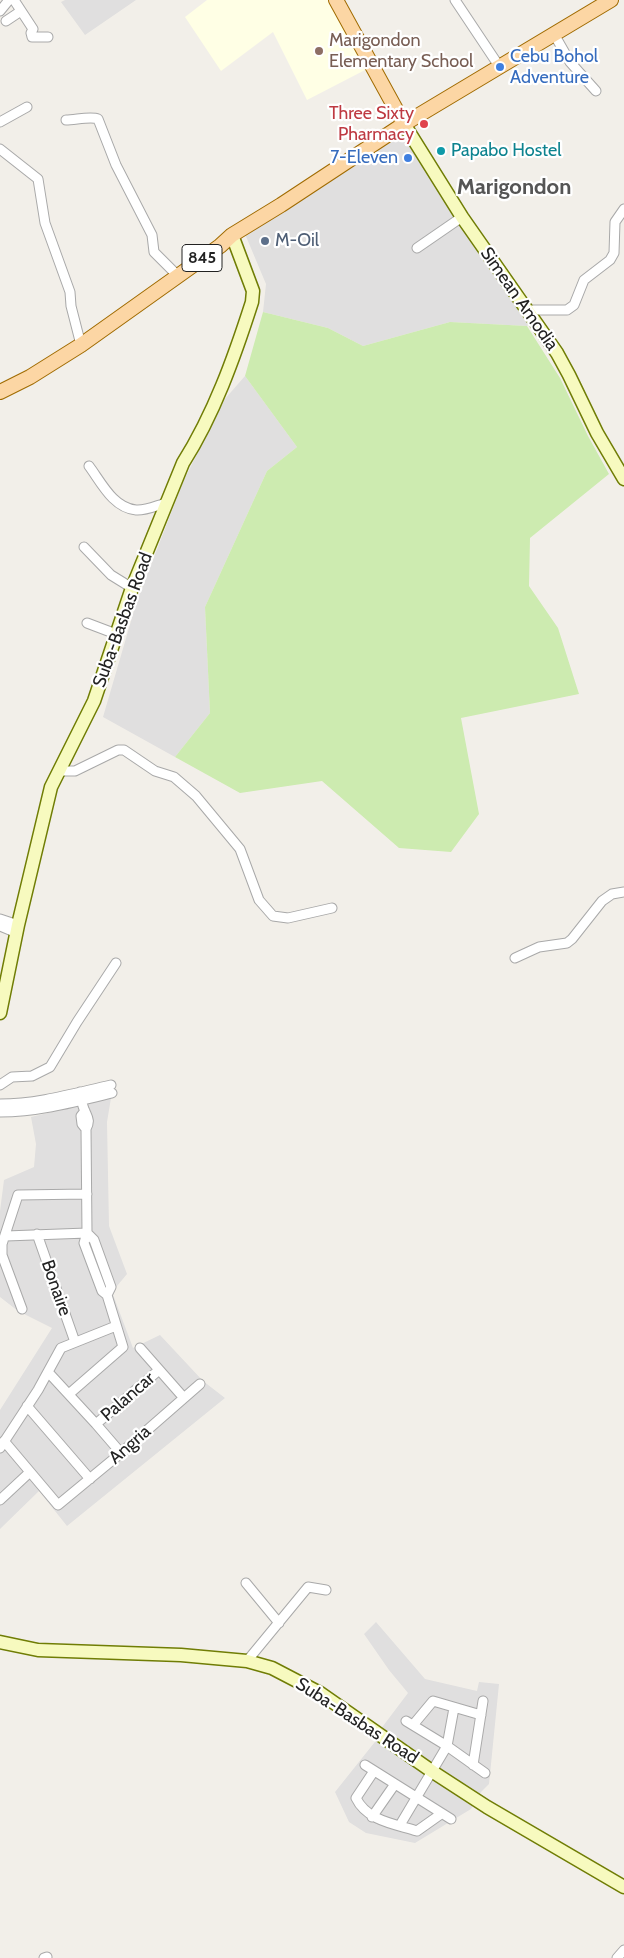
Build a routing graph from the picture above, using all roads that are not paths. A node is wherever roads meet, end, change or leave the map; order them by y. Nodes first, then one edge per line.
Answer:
1 (9, 0) edge
2 (14, 0) edge
3 (336, 0) edge
4 (455, 0) edge
5 (611, 0) edge
6 (0, 11) edge
7 (21, 11) junction
8 (6, 22) dead end
9 (554, 34) junction
10 (48, 36) dead end
11 (499, 66) junction
12 (596, 91) dead end
13 (27, 107) dead end
14 (66, 120) dead end
15 (0, 122) edge
16 (404, 124) junction
17 (0, 149) edge
18 (624, 210) edge
19 (462, 217) junction
20 (232, 235) junction
21 (417, 248) dead end
22 (178, 276) junction
23 (528, 310) junction
24 (81, 345) junction
25 (0, 392) edge
26 (89, 466) dead end
27 (624, 479) edge
28 (166, 503) junction
29 (84, 547) dead end
30 (132, 588) junction
31 (87, 623) dead end
32 (116, 634) junction
33 (59, 771) junction
34 (624, 892) edge
35 (332, 908) dead end
36 (0, 919) edge
37 (0, 926) edge
38 (17, 929) junction
39 (515, 958) dead end
40 (116, 963) dead end
41 (0, 1013) edge
42 (0, 1084) edge
43 (112, 1089) dead end
44 (81, 1096) junction
45 (0, 1104) edge
46 (0, 1112) edge
47 (87, 1194) junction
48 (86, 1233) junction
49 (37, 1234) junction
50 (6, 1236) junction
51 (22, 1309) dead end
52 (116, 1326) junction
53 (75, 1342) junction
54 (140, 1348) dead end
55 (159, 1370) junction
56 (48, 1372) junction
57 (200, 1384) dead end
58 (69, 1394) junction
59 (184, 1398) junction
60 (28, 1406) junction
61 (96, 1424) junction
62 (2, 1445) edge
63 (121, 1453) junction
64 (30, 1472) junction
65 (90, 1479) junction
66 (0, 1500) edge
67 (246, 1583) dead end
68 (326, 1590) dead end
69 (279, 1623) junction
70 (0, 1642) edge
71 (247, 1661) junction
72 (483, 1701) dead end
73 (454, 1708) junction
74 (481, 1715) junction
75 (447, 1746) junction
76 (365, 1765) dead end
77 (473, 1765) junction
78 (374, 1772) junction
79 (433, 1772) junction
80 (485, 1774) dead end
81 (395, 1784) junction
82 (418, 1799) junction
83 (442, 1814) junction
84 (372, 1817) junction
85 (451, 1819) dead end
86 (400, 1826) junction
87 (624, 1887) edge
88 (624, 1950) edge
89 (617, 1958) edge

1 - 6 street
2 - 7 street
3 - 16 main road
4 - 11 street
5 - 9 main road, 845
7 - 8 street
7 - 10 street
9 - 11 main road, 845
9 - 12 street
11 - 16 main road, 845
13 - 15 street
14 - 22 street
16 - 19 street, Simean Amodia
16 - 20 main road, 845
17 - 24 street
18 - 23 street
19 - 21 street
19 - 23 street, Simean Amodia
20 - 22 main road, 845
20 - 28 street, Suba-Basbas Road
22 - 24 main road, 845
23 - 27 street, Simean Amodia
24 - 25 main road, 845
26 - 28 street
28 - 30 street, Suba-Basbas Road
29 - 30 street
30 - 32 street, Suba-Basbas Road
31 - 32 street
32 - 33 street, Suba-Basbas Road
33 - 35 street
33 - 38 street, Suba-Basbas Road
34 - 39 street
36 - 38 street
37 - 38 street
38 - 41 street, Suba-Basbas Road
40 - 42 street
43 - 44 street
44 - 45 street
44 - 46 street
44 - 47 street
47 - 48 street
47 - 50 street
48 - 49 street
48 - 52 street
49 - 50 street
49 - 53 street, Bonaire
50 - 51 street
52 - 53 street
52 - 58 street
53 - 56 street
54 - 55 street
55 - 59 street
55 - 61 street, Palancar
56 - 58 street
56 - 60 street
57 - 59 street, Angria
58 - 61 street
59 - 63 street, Angria
60 - 62 street
60 - 65 street
61 - 63 street
62 - 64 street
63 - 65 street, Angria
64 - 65 street, Angria
64 - 66 street
67 - 69 street
68 - 69 street
69 - 71 street
70 - 71 street, Suba-Basbas Road
71 - 79 street, Suba-Basbas Road
72 - 74 street
73 - 74 street
73 - 75 street
73 - 75 street
74 - 77 street
75 - 77 street
75 - 79 street
76 - 78 street
77 - 80 street
78 - 81 street
78 - 84 street
79 - 82 street
79 - 87 street, Suba-Basbas Road
81 - 82 street
81 - 84 street
82 - 83 street
82 - 86 street
83 - 85 street
83 - 86 street
84 - 86 street
88 - 89 street

